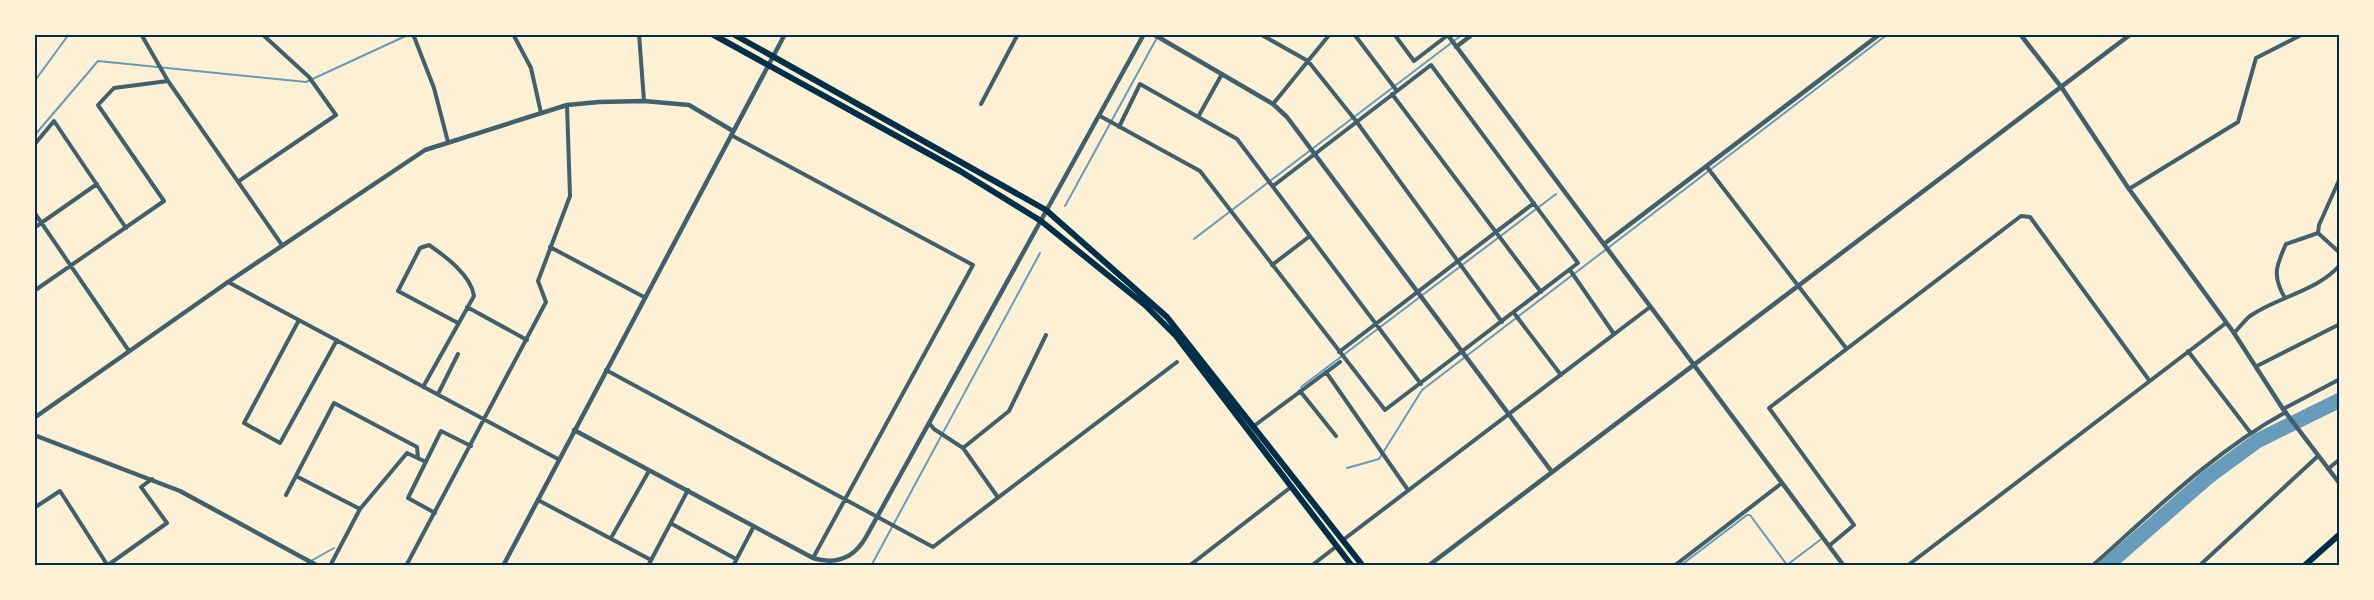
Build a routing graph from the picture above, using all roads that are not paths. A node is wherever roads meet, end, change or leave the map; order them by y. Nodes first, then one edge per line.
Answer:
1 (141, 34) edge
2 (262, 34) edge
3 (413, 34) edge
4 (513, 34) edge
5 (639, 34) edge
6 (712, 34) edge
7 (733, 34) edge
8 (785, 34) edge
9 (1018, 34) edge
10 (1144, 34) edge
11 (1153, 34) edge
12 (1260, 34) edge
13 (1330, 34) edge
14 (1354, 34) edge
15 (1394, 34) edge
16 (1473, 34) edge
17 (1880, 34) edge
18 (2020, 34) edge
19 (2131, 34) edge
20 (2303, 34) edge
21 (1448, 35) edge
22 (1456, 47) junction
23 (773, 57) junction
24 (1308, 61) junction
25 (768, 66) junction
26 (1222, 74) junction
27 (168, 81) junction
28 (2062, 88) junction
29 (1397, 91) junction
30 (1392, 94) junction
31 (644, 101) junction
32 (981, 104) dead end
33 (1273, 104) junction
34 (567, 105) junction
35 (541, 113) junction
36 (1100, 116) junction
37 (1198, 117) junction
38 (1356, 122) junction
39 (1119, 127) junction
40 (732, 133) junction
41 (448, 142) junction
42 (34, 145) edge
43 (1315, 153) junction
44 (1707, 167) junction
45 (2340, 178) edge
46 (239, 181) junction
47 (96, 184) junction
48 (1273, 186) junction
49 (2129, 189) junction
50 (1534, 203) junction
51 (1046, 210) junction
52 (34, 212) edge
53 (1041, 221) junction
54 (42, 223) junction
55 (34, 228) edge
56 (126, 228) junction
57 (1496, 233) junction
58 (2318, 233) junction
59 (1310, 236) junction
60 (1604, 244) junction
61 (282, 245) junction
62 (550, 247) junction
63 (2340, 254) edge
64 (1459, 262) junction
65 (1272, 265) junction
66 (2340, 265) edge
67 (71, 266) junction
68 (1569, 270) junction
69 (228, 282) junction
70 (1798, 287) junction
71 (34, 291) edge
72 (1419, 292) junction
73 (1541, 292) junction
74 (644, 297) junction
75 (2285, 298) junction
76 (467, 307) junction
77 (1650, 307) junction
78 (1514, 313) junction
79 (299, 320) junction
80 (1502, 322) junction
81 (2226, 322) junction
82 (458, 323) junction
83 (1376, 324) junction
84 (2340, 324) edge
85 (2234, 333) junction
86 (1046, 334) dead end
87 (1614, 334) junction
88 (337, 340) junction
89 (527, 340) junction
90 (1846, 348) junction
91 (129, 351) junction
92 (2188, 351) junction
93 (1339, 352) junction
94 (1463, 352) junction
95 (458, 354) dead end
96 (1177, 362) dead end
97 (1340, 362) dead end
98 (1694, 365) junction
99 (2257, 366) junction
100 (605, 370) junction
101 (1326, 372) junction
102 (1561, 375) junction
103 (2340, 379) edge
104 (2149, 380) junction
105 (1421, 384) junction
106 (423, 387) junction
107 (1300, 391) junction
108 (438, 394) junction
109 (2286, 412) junction
110 (1509, 414) junction
111 (34, 418) edge
112 (485, 420) junction
113 (929, 423) junction
114 (1254, 426) junction
115 (574, 430) junction
116 (2250, 432) junction
117 (34, 435) edge
118 (1336, 436) dead end
119 (471, 446) junction
120 (963, 448) junction
121 (2318, 456) junction
122 (418, 458) junction
123 (558, 459) junction
124 (2340, 459) edge
125 (426, 462) junction
126 (2328, 469) junction
127 (649, 471) junction
128 (1552, 472) junction
129 (296, 476) junction
130 (152, 479) junction
131 (1782, 483) junction
132 (2340, 484) edge
133 (1292, 487) junction
134 (688, 490) junction
135 (1408, 490) junction
136 (286, 495) dead end
137 (998, 496) junction
138 (537, 500) junction
139 (845, 501) junction
140 (34, 508) edge
141 (360, 509) junction
142 (435, 513) junction
143 (877, 517) junction
144 (672, 524) junction
145 (754, 525) junction
146 (2340, 534) edge
147 (611, 538) junction
148 (1343, 540) junction
149 (1830, 545) junction
150 (1337, 546) junction
151 (813, 558) junction
152 (736, 559) junction
153 (651, 560) junction
154 (34, 562) edge
155 (108, 565) edge
156 (37, 566) edge
157 (318, 566) edge
158 (330, 566) edge
159 (406, 566) edge
160 (502, 566) edge
161 (648, 566) edge
162 (733, 566) edge
163 (1189, 566) edge
164 (1311, 566) edge
165 (1352, 566) edge
166 (1363, 566) edge
167 (1428, 566) edge
168 (1674, 566) edge
169 (1844, 566) edge
170 (1907, 566) edge
171 (2091, 566) edge
172 (2199, 566) edge
173 (2304, 566) edge

1 - 27 street
2 - 46 street
3 - 41 street
4 - 35 street
5 - 31 street
6 - 25 main road
7 - 23 main road
8 - 23 street
9 - 32 street
10 - 36 street
11 - 26 street
12 - 24 street
13 - 24 street
14 - 29 street
15 - 21 street
16 - 22 street
17 - 44 street
18 - 28 street
19 - 28 street
20 - 49 street
21 - 22 street
22 - 60 street
23 - 25 street
23 - 51 main road
24 - 33 street
24 - 38 street
25 - 40 street
25 - 53 main road
26 - 33 street
26 - 37 street
27 - 46 street
27 - 56 street
28 - 49 street
28 - 70 street
29 - 30 street
29 - 50 street
30 - 38 street
30 - 57 street
31 - 34 street
31 - 40 street
33 - 43 street
34 - 35 street
34 - 62 street
35 - 41 street
36 - 39 street
36 - 51 street
37 - 39 street
37 - 48 street
38 - 43 street
38 - 64 street
39 - 65 street
40 - 74 street
40 - 139 street
41 - 61 street
42 - 47 street
43 - 48 street
43 - 72 street
44 - 60 street
44 - 70 street
45 - 58 street
46 - 61 street
47 - 54 street
47 - 56 street
48 - 59 street
49 - 81 street
50 - 57 street
50 - 68 street
51 - 53 street
51 - 114 main road
52 - 54 street
53 - 113 street
53 - 133 main road
54 - 55 street
54 - 67 street
56 - 67 street
57 - 64 street
57 - 73 street
58 - 63 street
58 - 75 street
59 - 65 street
59 - 83 street
60 - 77 street
61 - 69 street
62 - 74 street
62 - 89 street
64 - 72 street
64 - 80 street
65 - 93 street
66 - 75 street
67 - 71 street
67 - 91 street
68 - 73 street
68 - 87 street
69 - 79 street
69 - 91 street
70 - 90 street
70 - 98 street
72 - 83 street
72 - 94 street
73 - 78 street
74 - 100 street
75 - 85 street
76 - 82 street
76 - 82 street
76 - 89 street
77 - 87 street
77 - 98 street
78 - 80 street
78 - 102 street
79 - 88 street
79 - 88 street
80 - 94 street
81 - 85 street
81 - 92 street
82 - 106 street
83 - 93 street
83 - 105 street
84 - 99 street
85 - 99 street
86 - 120 street
87 - 102 street
88 - 106 street
89 - 112 street
90 - 104 street
90 - 149 street
91 - 111 street
92 - 104 street
92 - 116 street
93 - 105 street
94 - 105 street
94 - 110 street
95 - 108 street
96 - 137 street
97 - 101 street
98 - 128 street
98 - 131 street
99 - 109 street
100 - 115 street
100 - 139 street
101 - 107 street
101 - 135 street
102 - 110 street
103 - 109 street
104 - 170 street
106 - 108 street
107 - 114 street
107 - 118 street
108 - 112 street
109 - 116 street
109 - 121 street
110 - 128 street
110 - 135 street
112 - 119 street
112 - 123 street
113 - 120 street
113 - 143 street
114 - 148 main road
115 - 123 street
115 - 127 street
116 - 171 street
117 - 130 street
119 - 125 street
119 - 142 street
120 - 137 street
121 - 126 street
121 - 172 street
122 - 125 street
122 - 129 street
122 - 141 street
123 - 138 street
124 - 126 street
125 - 142 street
126 - 132 street
127 - 134 street
127 - 147 street
128 - 167 street
129 - 136 street
129 - 141 street
130 - 155 street
130 - 157 street
131 - 149 street
131 - 168 street
133 - 150 main road
133 - 163 street
134 - 144 street
134 - 145 street
135 - 148 street
137 - 143 street
138 - 147 street
138 - 160 street
139 - 143 street
139 - 151 street
140 - 155 street
141 - 158 street
142 - 159 street
143 - 151 street
144 - 152 street
144 - 153 street
145 - 151 street
145 - 152 street
146 - 173 main road
147 - 153 street
148 - 166 main road
149 - 169 street
150 - 164 street
150 - 165 main road
152 - 162 street
153 - 161 street
154 - 156 street

